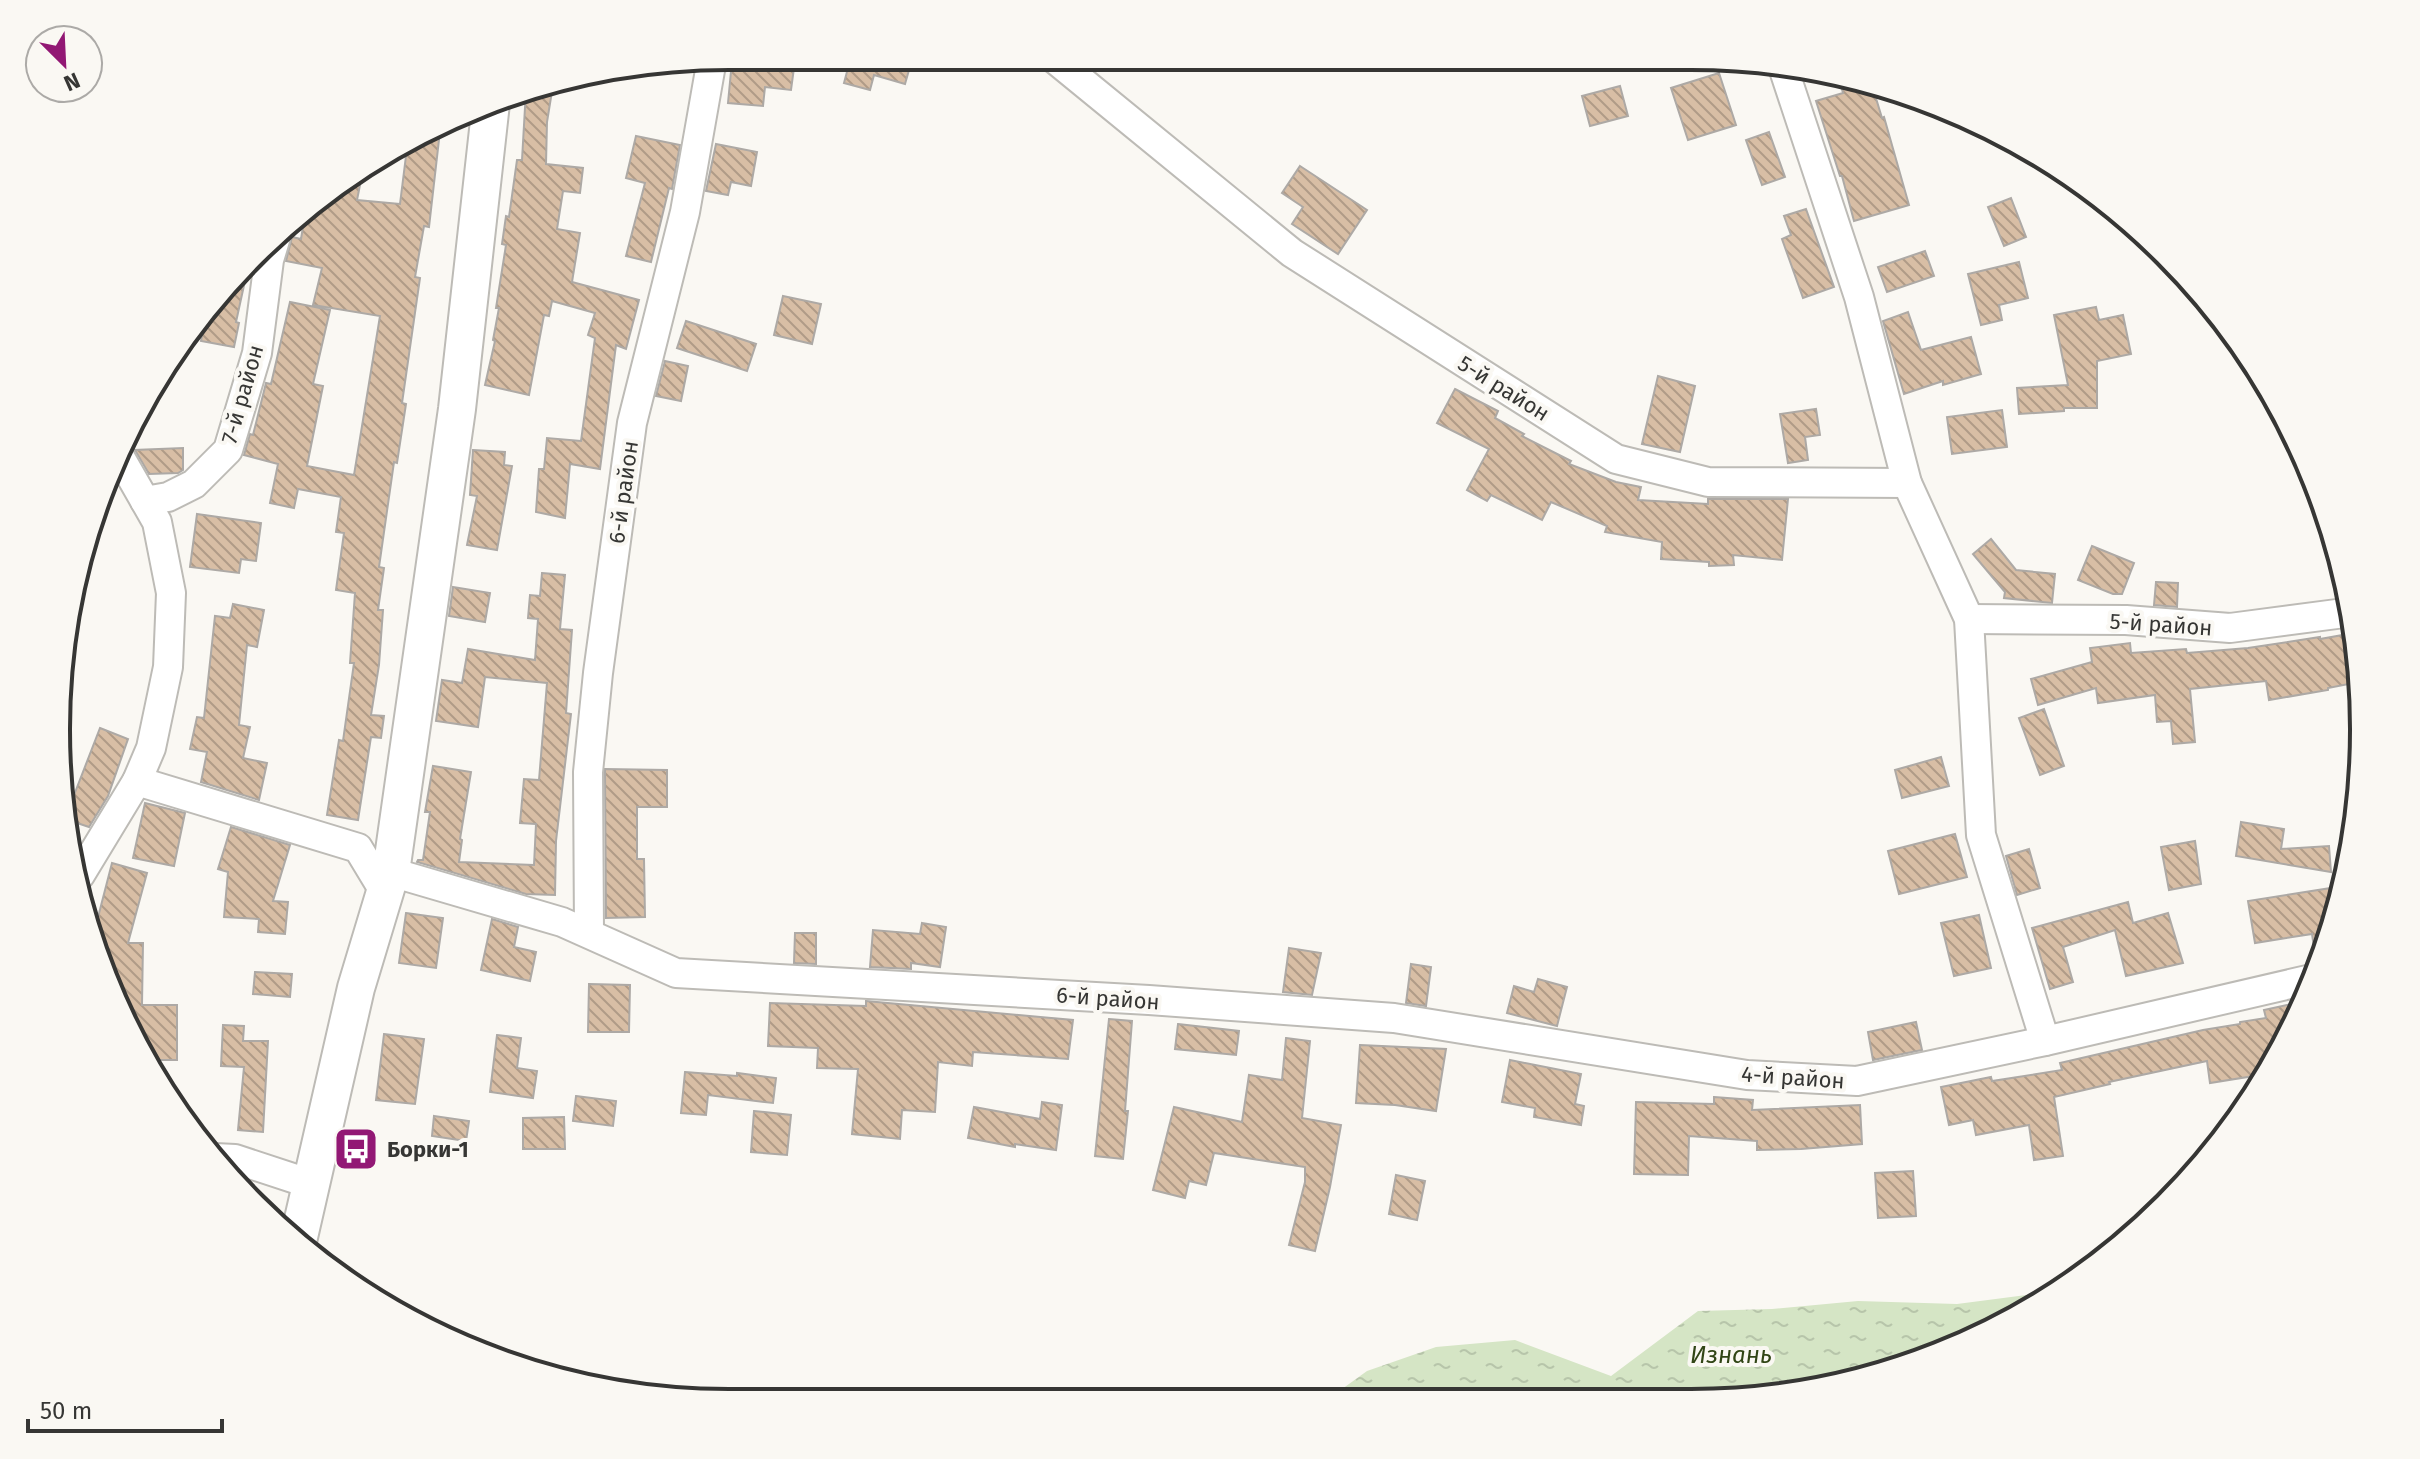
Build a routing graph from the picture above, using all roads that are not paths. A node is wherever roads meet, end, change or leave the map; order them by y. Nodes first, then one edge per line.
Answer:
1 (710, 70) edge
2 (1068, 70) edge
3 (1786, 78) edge
4 (490, 115) edge
5 (270, 257) edge
6 (125, 466) edge
7 (1907, 483) junction
8 (145, 501) junction
9 (2339, 614) edge
10 (1969, 619) junction
11 (137, 781) junction
12 (85, 867) edge
13 (387, 881) junction
14 (589, 932) junction
15 (2300, 982) edge
16 (2045, 1041) junction
17 (1634, 1055) joint
18 (230, 1159) edge
19 (311, 1184) junction
20 (301, 1230) edge

1 - 14 street, 6-й район
2 - 7 street, 5-й район
3 - 7 street
4 - 13 street
5 - 8 street, 7-й район
6 - 8 street
7 - 10 street
8 - 11 street
9 - 10 street, 5-й район
10 - 16 street
11 - 12 street
11 - 13 street
13 - 14 street, 6-й район
13 - 19 street
14 - 17 street, 6-й район
15 - 16 street, 4-й район
16 - 17 street, 4-й район
18 - 19 street
19 - 20 street

